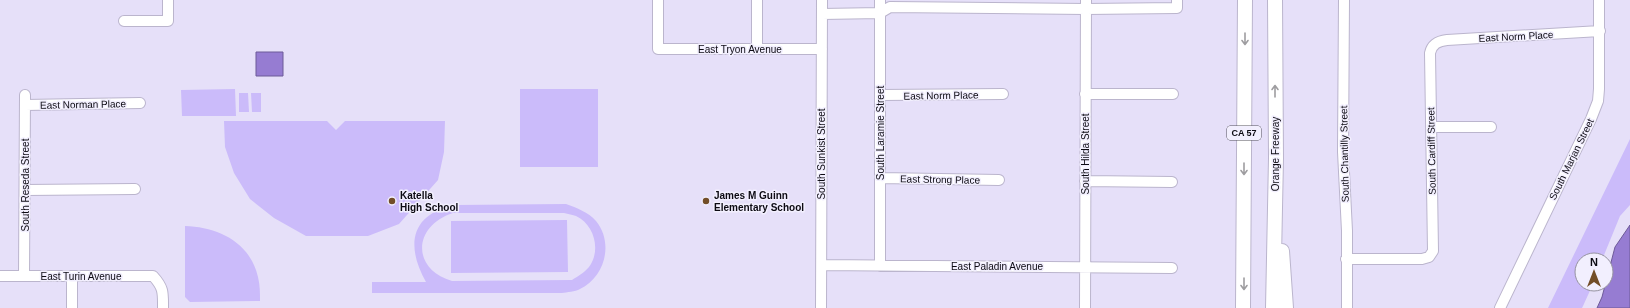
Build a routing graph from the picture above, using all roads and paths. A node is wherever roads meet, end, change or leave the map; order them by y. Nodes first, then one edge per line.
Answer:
1 (168, 0) edge
2 (658, 0) edge
3 (757, 0) edge
4 (822, 0) edge
5 (880, 0) edge
6 (1245, 0) edge
7 (1275, 0) edge
8 (1344, 0) edge
9 (1599, 0) edge
10 (1000, 4) edge
11 (1177, 4) edge
12 (1086, 5) edge
13 (880, 13) junction
14 (822, 14) junction
15 (124, 21) dead end
16 (1600, 31) junction
17 (1434, 46) joint
18 (757, 49) junction
19 (822, 49) junction
20 (1003, 94) dead end
21 (1085, 94) junction
22 (1173, 94) dead end
23 (880, 96) junction
24 (25, 100) joint
25 (140, 103) dead end
26 (1431, 127) junction
27 (1491, 127) dead end
28 (1276, 158) junction
29 (880, 178) junction
30 (999, 180) dead end
31 (1085, 181) junction
32 (1172, 182) dead end
33 (135, 189) dead end
34 (24, 190) junction
35 (1346, 260) junction
36 (822, 265) junction
37 (880, 266) junction
38 (1086, 267) junction
39 (1172, 268) dead end
40 (0, 276) edge
41 (24, 276) junction
42 (72, 276) junction
43 (1243, 306) edge
44 (72, 308) edge
45 (163, 308) edge
46 (821, 308) edge
47 (1085, 308) edge
48 (1273, 308) edge
49 (1286, 308) edge
50 (1347, 308) edge
51 (1500, 308) edge

1 - 15 street
2 - 18 street, East Tryon Avenue
3 - 18 street
4 - 14 street, South Sunkist Street
5 - 13 street, South Laramie Street
6 -> 43 highway, CA 57
28 -> 7 highway, Orange Freeway / CA 57
8 - 35 street, South Chantilly Street
9 - 16 street, South Marjan Street
10 - 12 street
10 - 13 street
11 - 12 street
12 - 21 street, South Hilda Street
13 - 14 street
13 - 23 street, South Laramie Street
14 - 19 street, South Sunkist Street
16 - 17 street, East Norm Place
16 - 51 street, South Marjan Street
17 - 26 street, South Cardiff Street
18 - 19 street, East Tryon Avenue
19 - 36 street, South Sunkist Street
20 - 23 street, East Norm Place
21 - 22 street
21 - 31 street, South Hilda Street
23 - 29 street, South Laramie Street
24 - 25 street, East Norman Place
24 - 34 street, South Reseda Street
26 - 27 street
26 - 35 street, South Cardiff Street
28 - 48 highway, Orange Freeway / CA 57
28 - 49 highway
29 - 30 street, East Strong Place
29 - 37 street, South Laramie Street
31 - 32 street
31 - 38 street, South Hilda Street
33 - 34 street
34 - 41 street, South Reseda Street
35 - 50 street, South Chantilly Street
36 - 37 street, East Paladin Avenue
36 - 46 street, South Sunkist Street
37 - 38 street, East Paladin Avenue
38 - 39 street, East Paladin Avenue
38 - 47 street, South Hilda Street
40 - 41 street, East Turin Avenue
41 - 42 street, East Turin Avenue
42 - 44 street
42 - 45 street, East Turin Avenue

